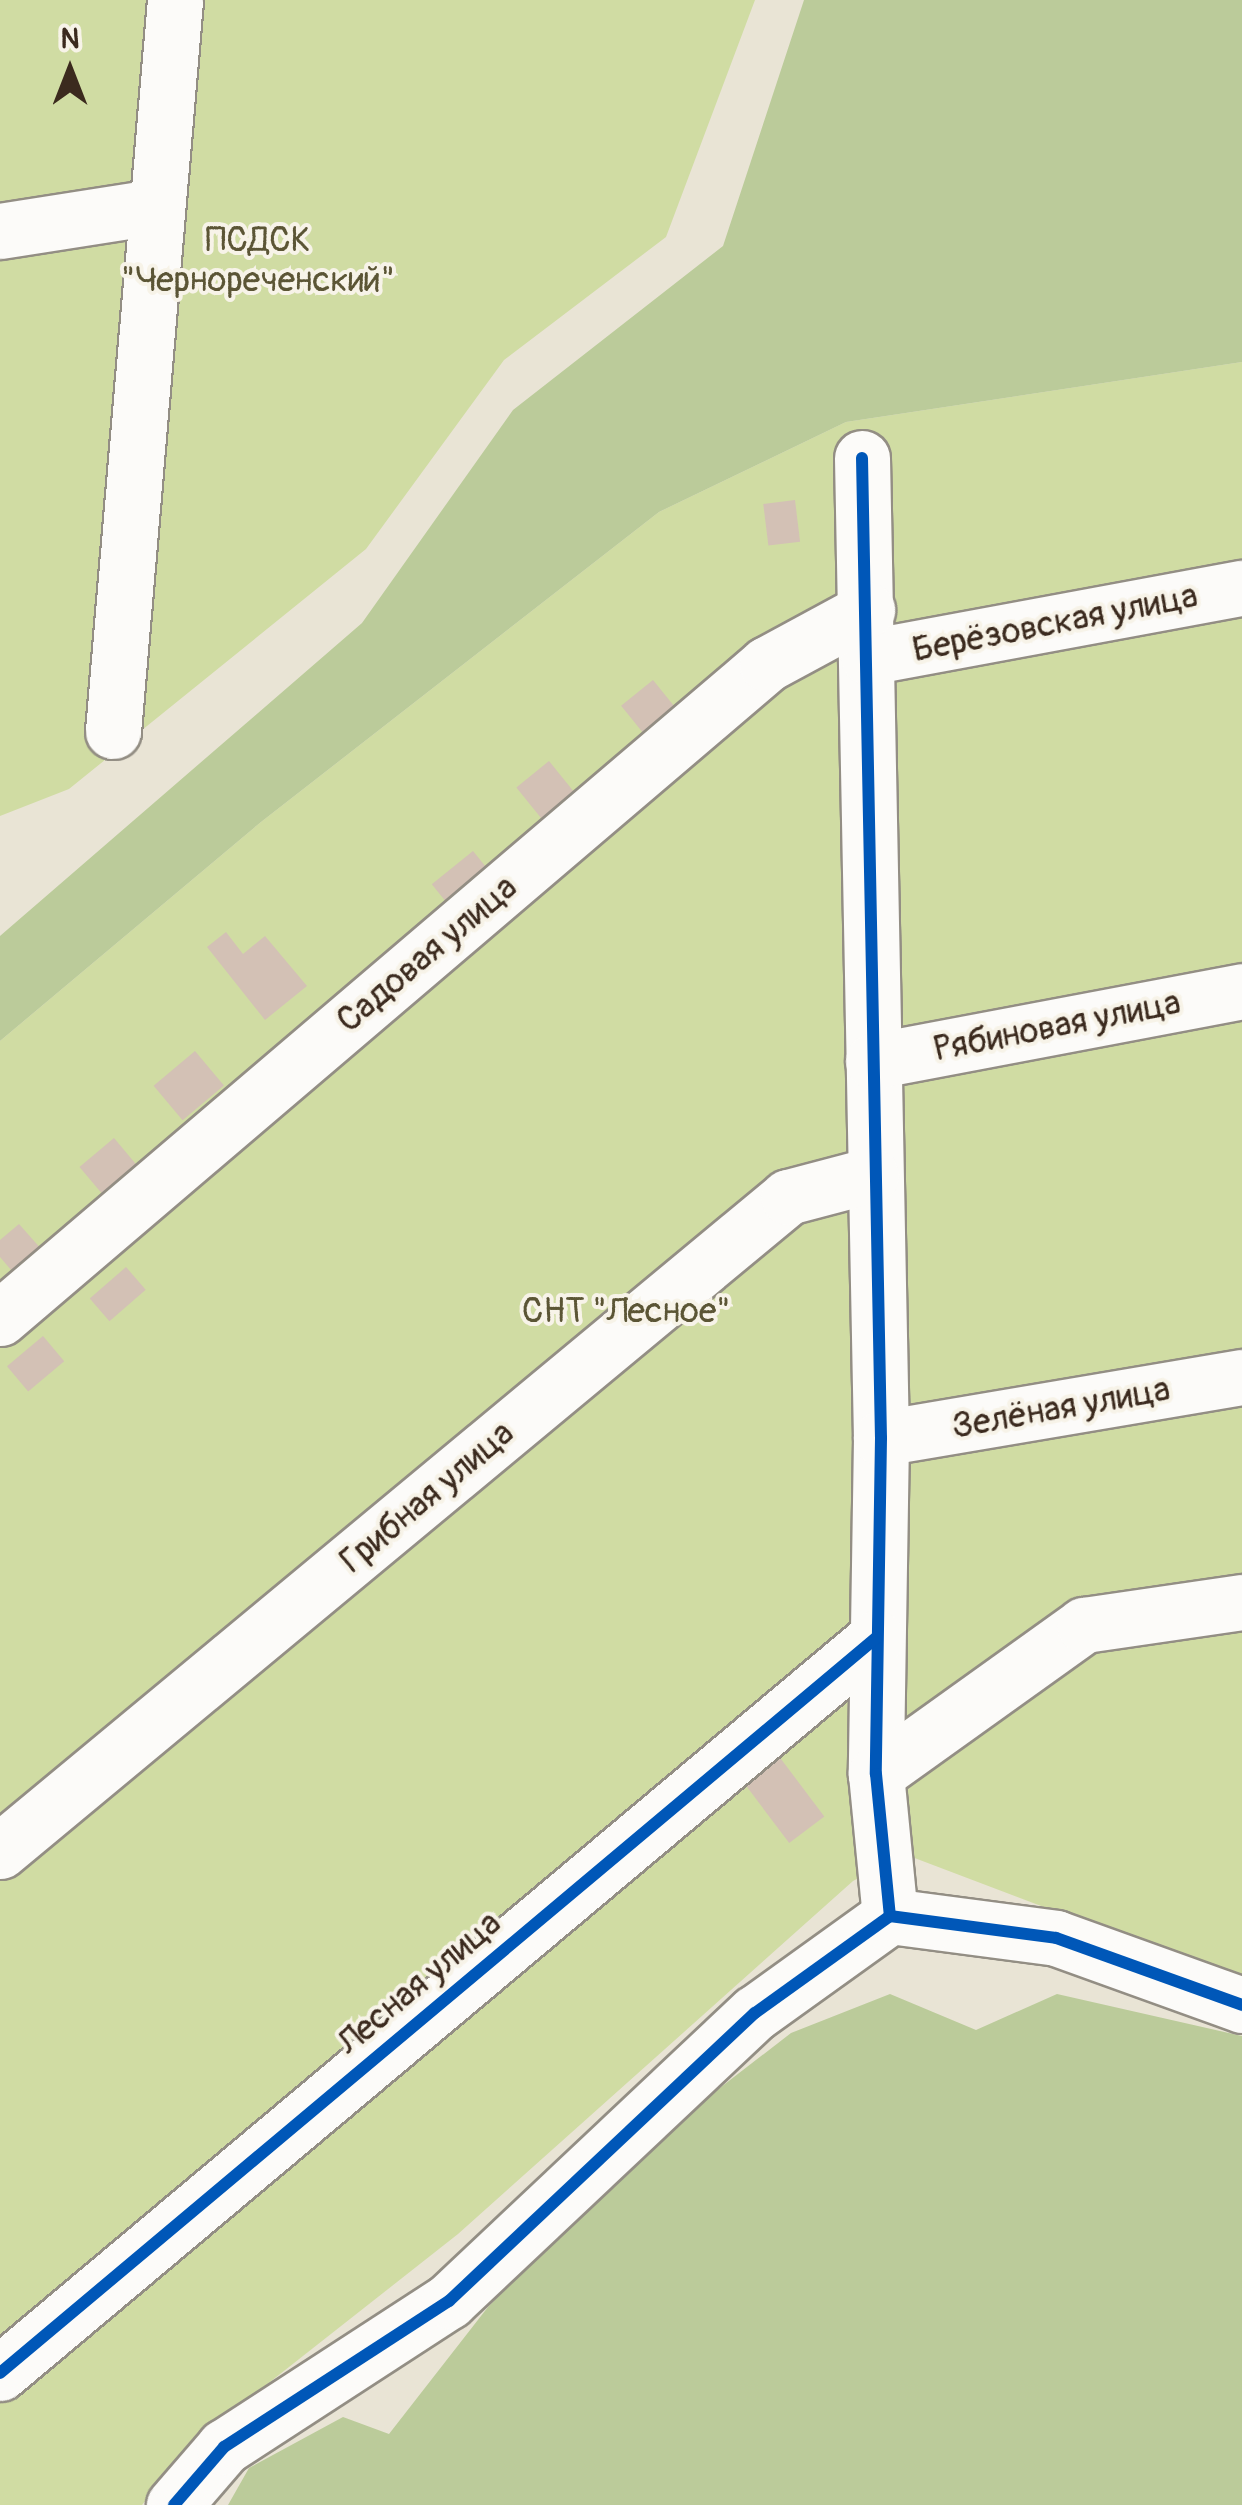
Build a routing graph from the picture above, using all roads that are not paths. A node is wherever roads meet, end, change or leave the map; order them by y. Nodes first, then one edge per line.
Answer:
1 (175, 0) edge
2 (153, 207) junction
3 (0, 231) edge
4 (862, 458) dead end
5 (1242, 588) edge
6 (868, 634) junction
7 (113, 731) dead end
8 (1242, 991) edge
9 (873, 1061) junction
10 (871, 1175) junction
11 (0, 1318) edge
12 (1242, 1376) edge
13 (881, 1438) junction
14 (1242, 1602) edge
15 (876, 1638) junction
16 (876, 1774) junction
17 (0, 1851) edge
18 (890, 1916) junction
19 (1242, 2005) edge
20 (0, 2373) edge
21 (174, 2505) edge

1 - 2 street
2 - 3 street
2 - 7 street
4 - 6 street
5 - 6 street, Берёзовская улица
6 - 9 street
6 - 11 street, Садовая улица
8 - 9 street, Рябиновая улица
9 - 10 street
10 - 13 street
10 - 17 street, Грибная улица
12 - 13 street, Зелёная улица
13 - 15 street
14 - 16 street
15 - 16 street
15 - 20 street, Лесная улица
16 - 18 street
18 - 19 street
18 - 21 street

